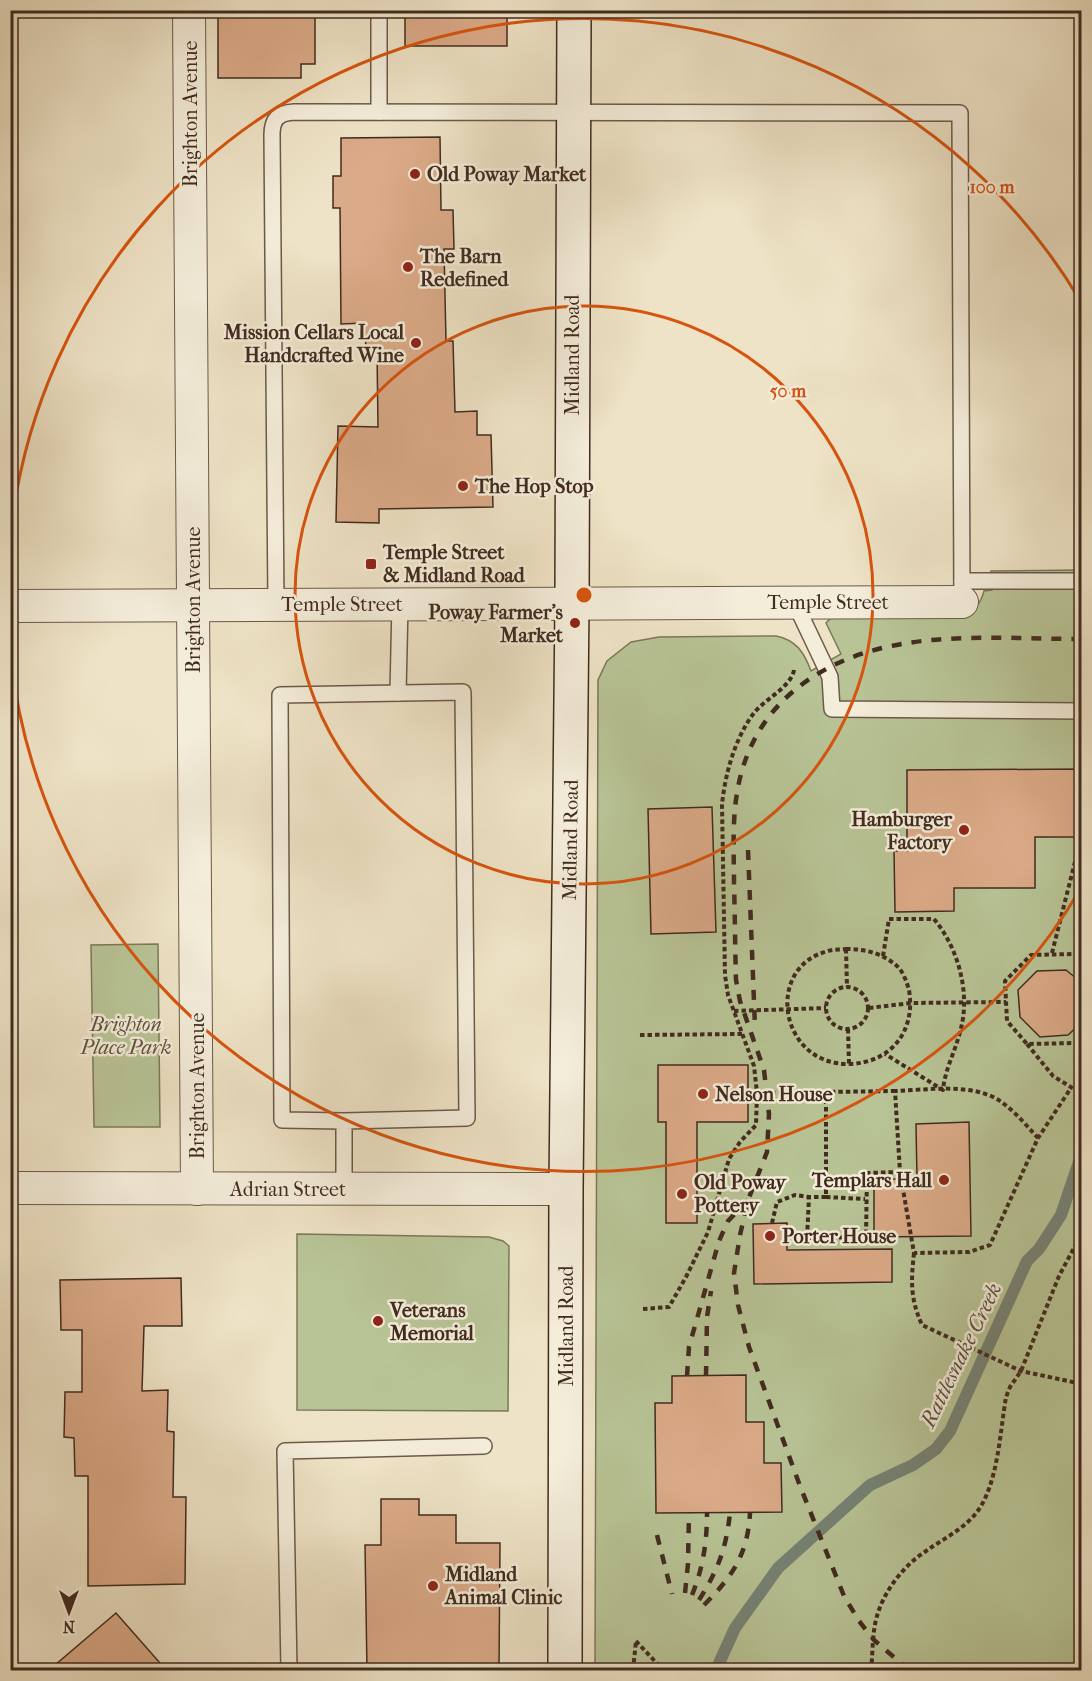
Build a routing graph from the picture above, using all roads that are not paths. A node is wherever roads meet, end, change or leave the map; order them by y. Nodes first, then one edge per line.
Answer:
1 (189, 10) edge
2 (379, 10) edge
3 (574, 10) edge
4 (379, 112) junction
5 (572, 113) junction
6 (1082, 581) edge
7 (962, 591) junction
8 (572, 603) junction
9 (795, 603) junction
10 (276, 604) junction
11 (400, 604) junction
12 (10, 606) edge
13 (193, 607) junction
14 (398, 693) junction
15 (1082, 711) edge
16 (344, 1121) junction
17 (10, 1188) edge
18 (197, 1190) junction
19 (344, 1190) junction
20 (566, 1190) junction
21 (484, 1446) dead end
22 (289, 1671) edge
23 (565, 1671) edge

1 - 13 street, Brighton Avenue
2 - 4 lane
3 - 5 main road, Midland Road
4 - 5 lane
4 - 10 lane
5 - 7 lane
5 - 8 main road, Midland Road
6 - 7 lane
7 - 9 street, Temple Street
8 - 9 street, Temple Street
8 - 11 street, Temple Street
8 - 20 main road, Midland Road
9 - 15 lane
10 - 11 street, Temple Street
10 - 13 street, Temple Street
11 - 14 lane
12 - 13 street, Temple Street
13 - 18 street, Brighton Avenue
14 - 16 lane
14 - 16 lane
16 - 19 lane
17 - 18 street, Adrian Street
18 - 19 street, Adrian Street
19 - 20 street, Adrian Street
20 - 23 main road, Midland Road
21 - 22 lane

